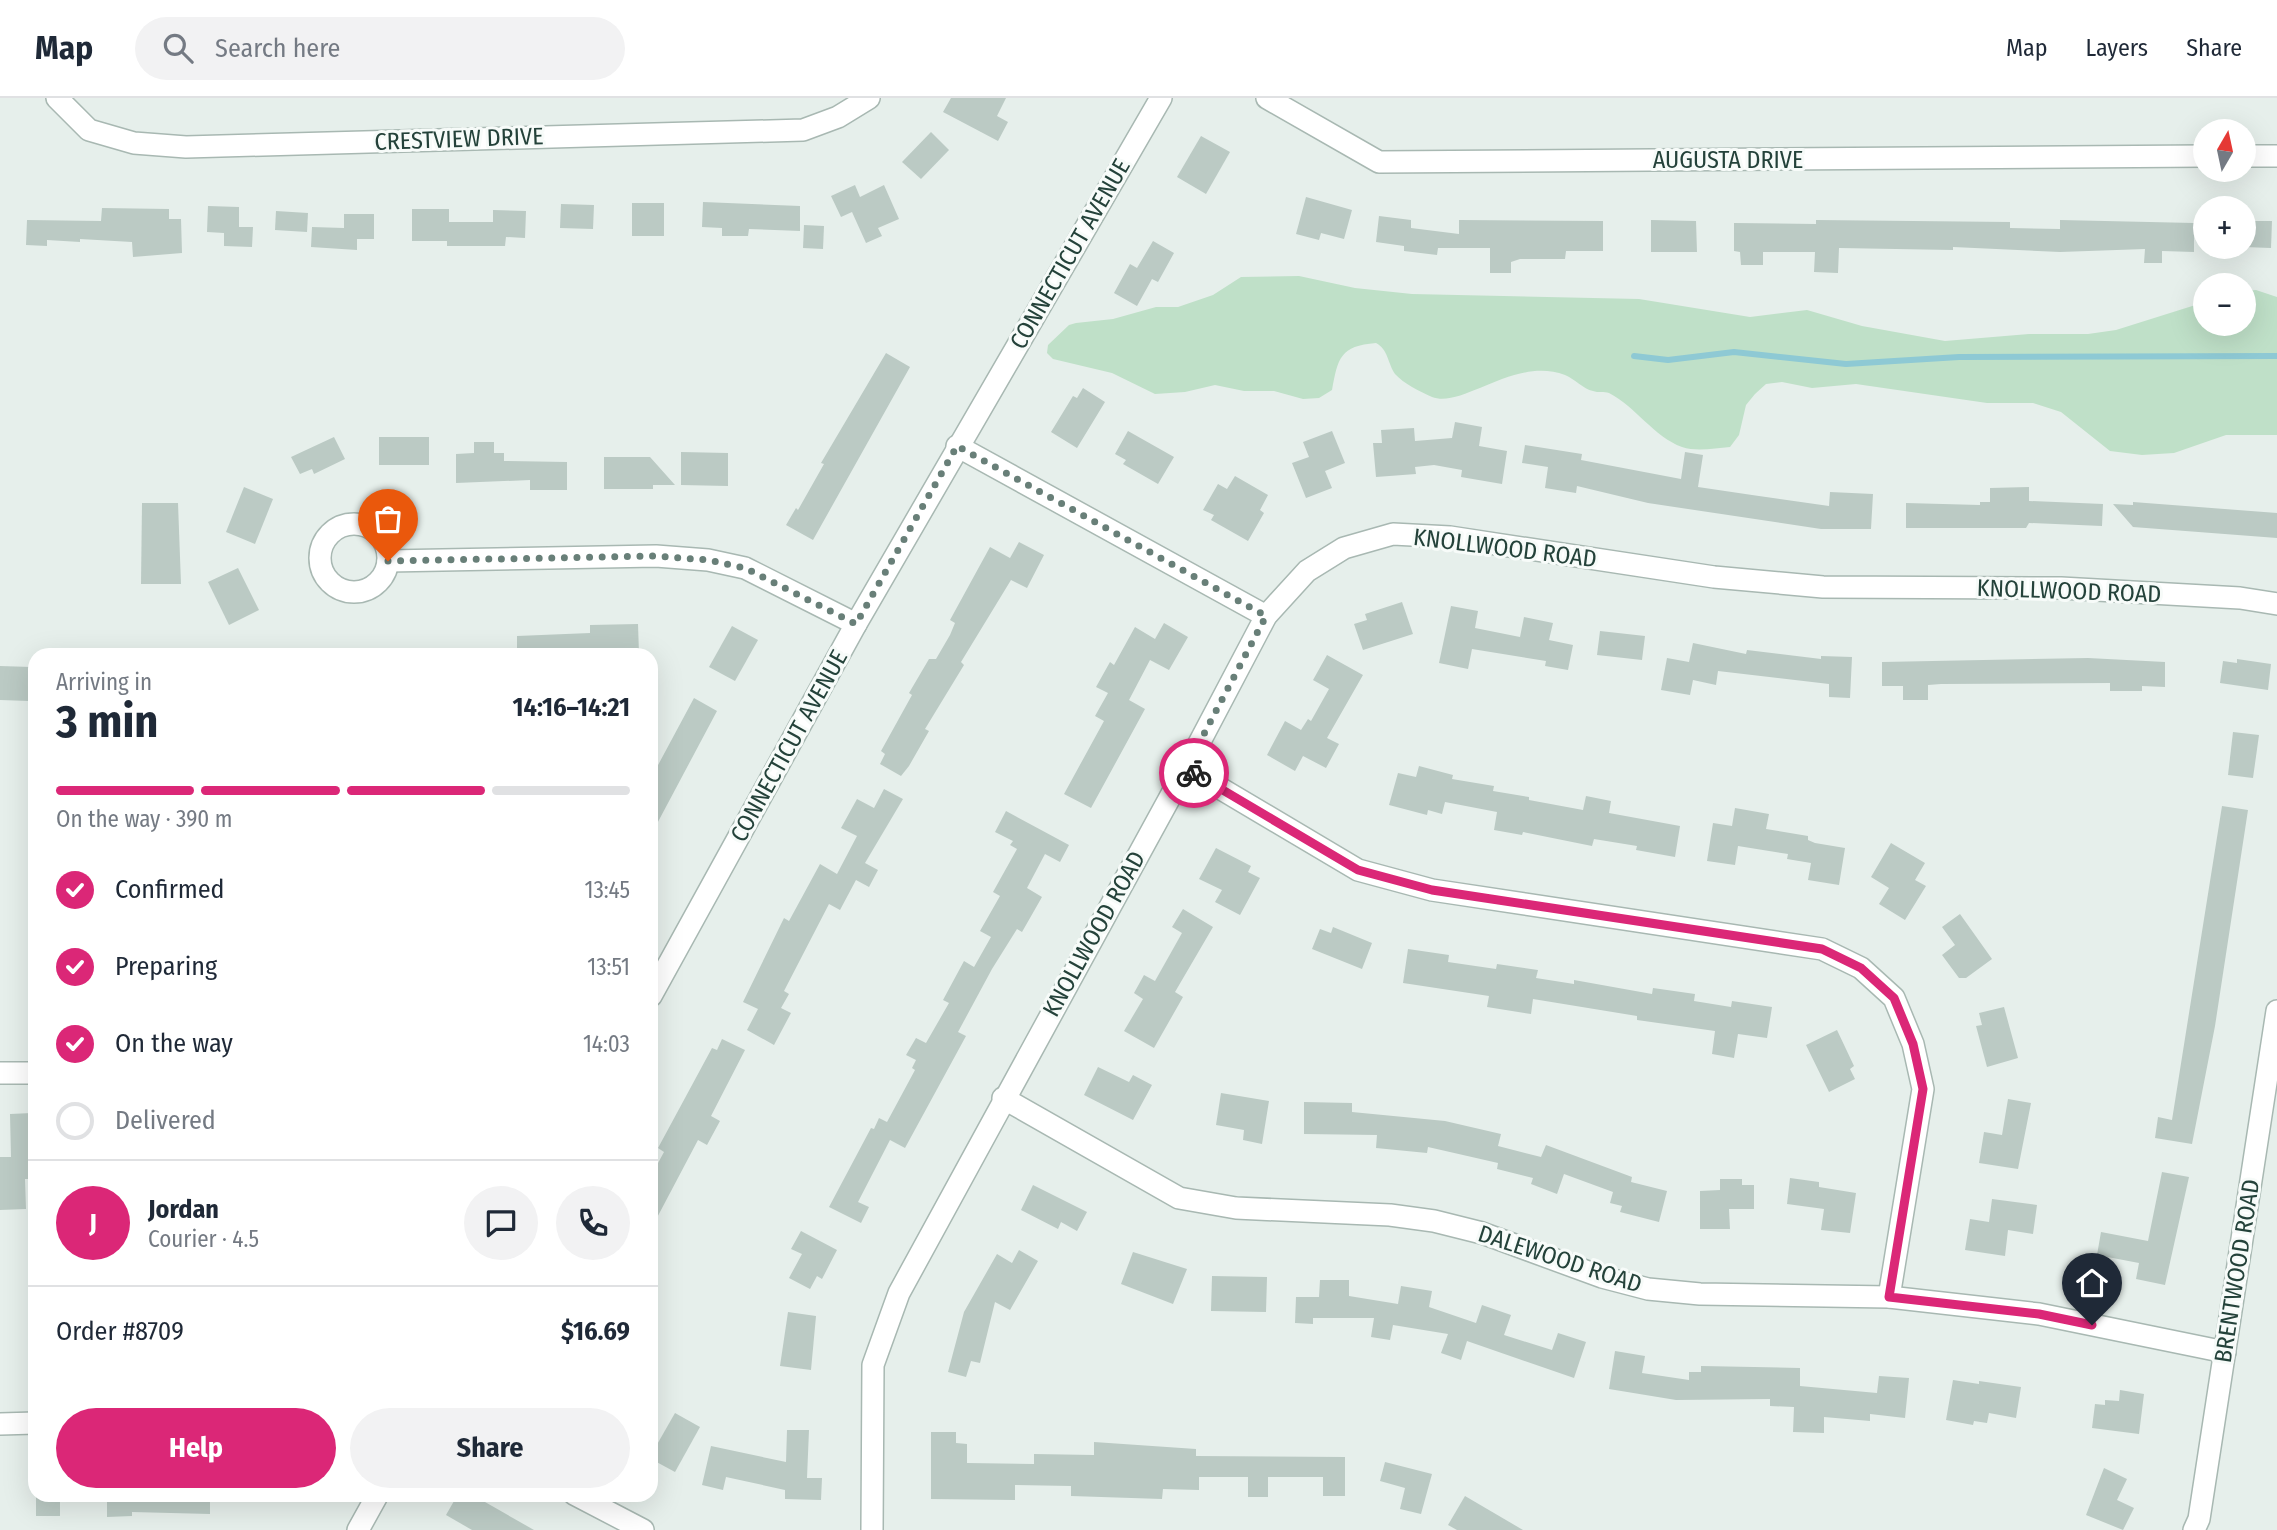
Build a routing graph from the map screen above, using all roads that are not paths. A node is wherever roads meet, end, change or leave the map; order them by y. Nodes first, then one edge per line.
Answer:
1 (57, 98) edge
2 (869, 98) edge
3 (1161, 98) edge
4 (1267, 98) edge
5 (2193, 156) edge
6 (2256, 156) edge
7 (2277, 156) edge
8 (957, 446) junction
9 (388, 561) dead end
10 (2277, 604) edge
11 (1266, 616) junction
12 (856, 624) junction
13 (1186, 768) junction
14 (658, 983) edge
15 (2277, 1012) edge
16 (0, 1073) edge
17 (28, 1073) edge
18 (1003, 1098) junction
19 (1889, 1297) junction
20 (2225, 1352) junction
21 (0, 1423) edge
22 (28, 1423) edge
23 (374, 1502) edge
24 (589, 1502) edge
25 (358, 1530) edge
26 (643, 1530) edge
27 (872, 1530) edge
28 (2194, 1530) edge

1 - 2 street, CRESTVIEW DRIVE
3 - 8 street, CONNECTICUT AVENUE
4 - 5 street, AUGUSTA DRIVE
6 - 7 street
8 - 11 street
8 - 12 street, CONNECTICUT AVENUE
9 - 12 street
10 - 11 street, KNOLLWOOD ROAD
11 - 13 street, KNOLLWOOD ROAD
12 - 14 street, CONNECTICUT AVENUE
13 - 18 street, KNOLLWOOD ROAD
13 - 19 street
15 - 20 street, BRENTWOOD ROAD
16 - 17 street
18 - 19 street, DALEWOOD ROAD
18 - 27 street, KNOLLWOOD ROAD
19 - 20 street, DALEWOOD ROAD
20 - 28 street, BRENTWOOD ROAD
21 - 22 street
23 - 25 street
24 - 26 street

